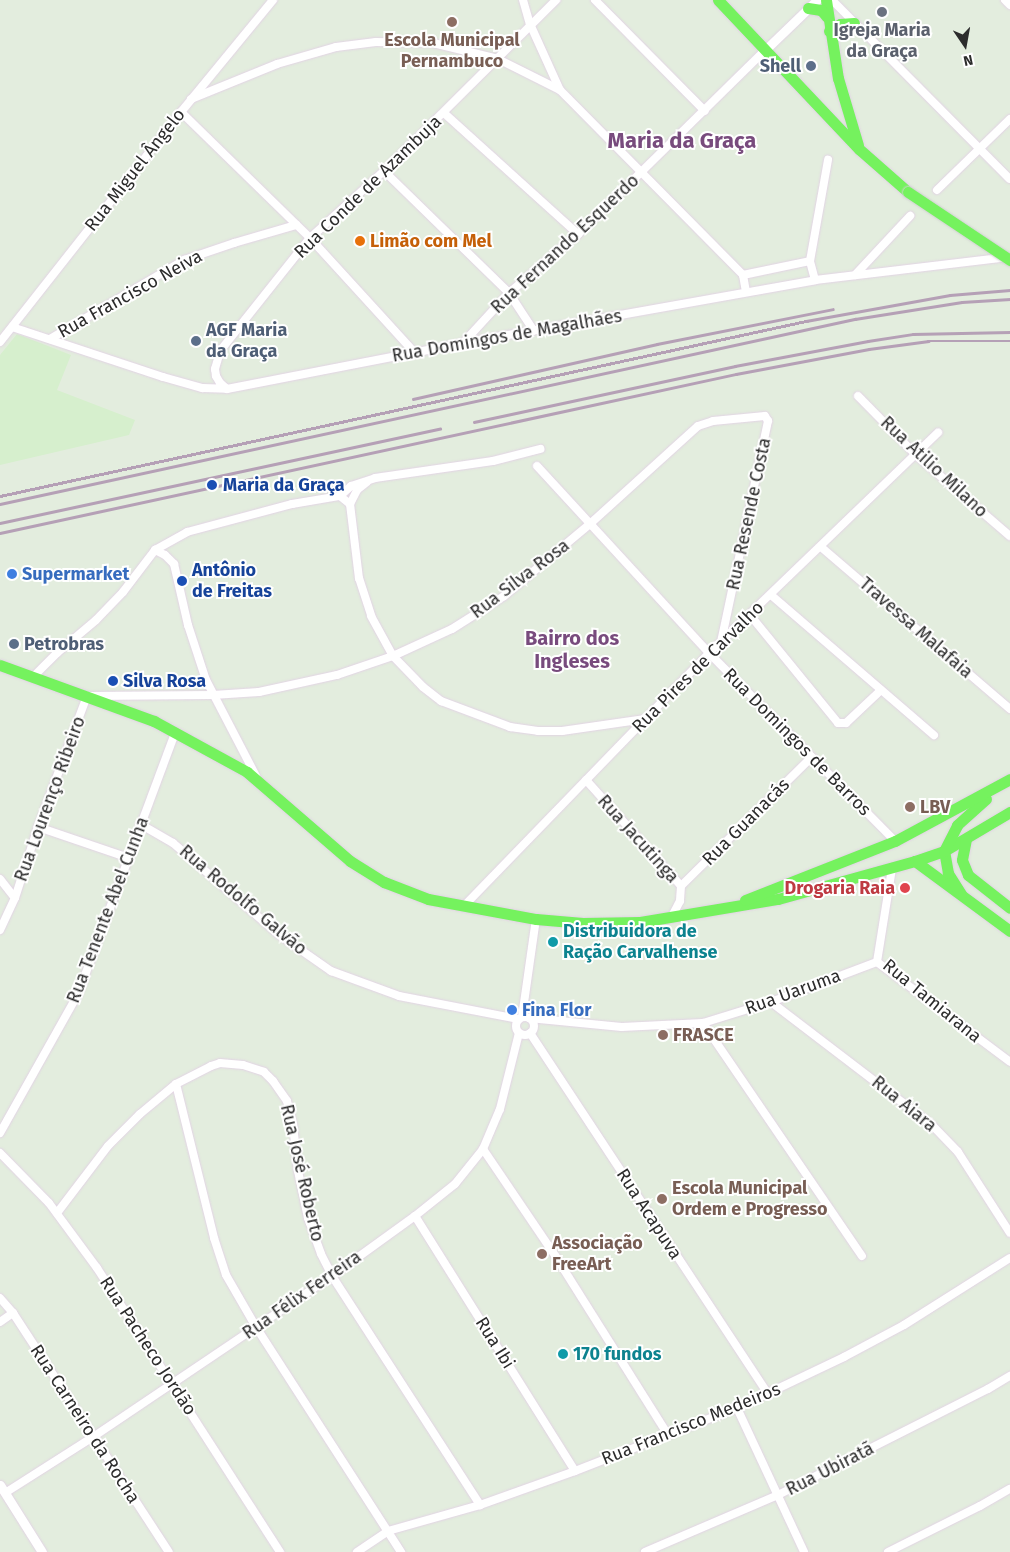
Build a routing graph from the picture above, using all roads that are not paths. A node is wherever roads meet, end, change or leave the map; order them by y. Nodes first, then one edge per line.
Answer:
1 (272, 0) edge
2 (523, 0) edge
3 (556, 0) edge
4 (595, 0) edge
5 (718, 0) edge
6 (817, 0) edge
7 (826, 0) edge
8 (832, 0) edge
9 (1005, 0) edge
10 (1010, 5) edge
11 (808, 8) junction
12 (827, 17) junction
13 (854, 22) junction
14 (530, 24) junction
15 (829, 31) junction
16 (765, 50) junction
17 (498, 59) junction
18 (560, 90) junction
19 (191, 99) junction
20 (705, 111) junction
21 (181, 112) junction
22 (444, 113) junction
23 (1010, 120) edge
24 (981, 148) junction
25 (860, 149) junction
26 (828, 160) dead end
27 (384, 171) junction
28 (641, 173) junction
29 (1010, 179) edge
30 (937, 190) dead end
31 (910, 216) dead end
32 (296, 225) junction
33 (578, 234) junction
34 (310, 238) junction
35 (1010, 256) edge
36 (1010, 260) edge
37 (810, 261) junction
38 (855, 274) junction
39 (743, 275) junction
40 (815, 280) junction
41 (746, 292) junction
42 (509, 293) junction
43 (12, 326) junction
44 (534, 331) junction
45 (50, 339) junction
46 (0, 342) edge
47 (463, 343) junction
48 (415, 353) junction
49 (227, 389) junction
50 (858, 396) dead end
51 (713, 421) joint
52 (938, 433) dead end
53 (540, 449) dead end
54 (916, 455) junction
55 (538, 466) dead end
56 (376, 478) junction
57 (340, 496) junction
58 (350, 504) junction
59 (591, 523) junction
60 (1010, 536) edge
61 (821, 547) junction
62 (155, 550) junction
63 (771, 595) junction
64 (750, 615) junction
65 (721, 642) junction
66 (709, 654) junction
67 (393, 656) junction
68 (0, 665) edge
69 (34, 676) junction
70 (881, 690) junction
71 (213, 695) junction
72 (87, 696) junction
73 (1010, 709) edge
74 (645, 719) junction
75 (176, 733) junction
76 (934, 735) dead end
77 (812, 758) junction
78 (257, 778) junction
79 (1010, 779) edge
80 (586, 780) junction
81 (1010, 783) edge
82 (1010, 812) edge
83 (140, 824) junction
84 (38, 827) junction
85 (966, 839) junction
86 (895, 841) junction
87 (944, 851) junction
88 (129, 858) junction
89 (915, 861) junction
90 (892, 868) junction
91 (0, 878) edge
92 (681, 886) junction
93 (961, 894) junction
94 (15, 898) junction
95 (680, 902) junction
96 (464, 906) junction
97 (727, 907) junction
98 (1010, 908) edge
99 (692, 914) junction
100 (670, 918) junction
101 (536, 919) junction
102 (0, 930) edge
103 (1010, 931) edge
104 (878, 962) junction
105 (771, 1002) junction
106 (524, 1018) junction
107 (703, 1023) junction
108 (519, 1033) junction
109 (530, 1033) junction
110 (1010, 1062) edge
111 (176, 1084) junction
112 (0, 1133) edge
113 (483, 1149) junction
114 (0, 1152) edge
115 (57, 1213) junction
116 (415, 1216) junction
117 (1010, 1232) edge
118 (862, 1256) dead end
119 (1010, 1258) edge
120 (332, 1276) junction
121 (0, 1298) edge
122 (13, 1314) junction
123 (0, 1322) edge
124 (256, 1327) junction
125 (1010, 1376) edge
126 (173, 1384) junction
127 (768, 1394) junction
128 (737, 1408) junction
129 (668, 1435) junction
130 (93, 1437) junction
131 (575, 1471) junction
132 (3, 1489) edge
133 (1010, 1489) edge
134 (778, 1496) junction
135 (480, 1505) junction
136 (388, 1531) junction
137 (42, 1552) edge
138 (169, 1552) edge
139 (280, 1552) edge
140 (357, 1552) edge
141 (402, 1552) edge
142 (645, 1552) edge
143 (804, 1552) edge
144 (888, 1552) edge

1 - 19 street, Rua Miguel Ângelo
2 - 14 street
3 - 14 street, Rua Conde de Azambuja
4 - 20 street
5 - 16 main road
6 - 11 street, Rua Fernando Esquerdo
7 - 12 main road
8 - 13 street
9 - 10 street
11 - 12 main road
11 - 16 street, Rua Fernando Esquerdo
12 - 15 main road
13 - 15 main road
13 - 24 street
14 - 17 street, Rua Conde de Azambuja
14 - 18 street
15 - 25 main road
16 - 20 street, Rua Fernando Esquerdo
16 - 25 main road
17 - 18 street
17 - 19 street
17 - 22 street, Rua Conde de Azambuja
18 - 28 street
19 - 21 street, Rua Miguel Ângelo
20 - 28 street, Rua Fernando Esquerdo
21 - 32 street
21 - 43 street, Rua Miguel Ângelo
22 - 27 street, Rua Conde de Azambuja
22 - 33 street
23 - 24 street
24 - 29 street
24 - 30 street
25 - 36 main road, bridge
26 - 37 street
27 - 34 street, Rua Conde de Azambuja
27 - 42 street
28 - 33 street, Rua Fernando Esquerdo
28 - 39 street
31 - 38 street
32 - 34 street
32 - 45 street, Rua Francisco Neiva
33 - 42 street, Rua Fernando Esquerdo
34 - 48 street
34 - 49 street, Rua Conde de Azambuja
35 - 38 street, Rua Domingos de Magalhães
37 - 39 street
37 - 40 street
38 - 40 street, Rua Domingos de Magalhães
39 - 41 street
40 - 41 street, Rua Domingos de Magalhães
41 - 44 street, Rua Domingos de Magalhães
42 - 44 street
42 - 47 street, Rua Fernando Esquerdo
43 - 45 street, Rua Domingos de Magalhães
43 - 46 street, Rua Miguel Ângelo
44 - 47 street, Rua Domingos de Magalhães
45 - 49 street, Rua Domingos de Magalhães
47 - 48 street, Rua Domingos de Magalhães
48 - 49 street, Rua Domingos de Magalhães
50 - 54 street, Rua Atilio Milano
51 - 59 street, Rua Silva Rosa
51 - 65 street, Rua Resende Costa
52 - 54 street, Rua Pires de Carvalho
53 - 56 street
54 - 60 street, Rua Atilio Milano
54 - 61 street, Rua Pires de Carvalho
55 - 59 street, Rua Domingos de Barros
56 - 57 street
56 - 58 street
57 - 58 street
57 - 62 street
58 - 67 street
59 - 66 street, Rua Domingos de Barros
59 - 67 street, Rua Silva Rosa
61 - 63 street, Rua Pires de Carvalho
61 - 73 street, Travessa Malafaia
62 - 69 street
62 - 71 street
63 - 64 street, Rua Pires de Carvalho
63 - 70 street
64 - 65 street, Rua Pires de Carvalho
64 - 70 street
65 - 66 street, Rua Pires de Carvalho
66 - 74 street, Rua Pires de Carvalho
66 - 77 street, Rua Domingos de Barros
67 - 71 street, Rua Silva Rosa
67 - 74 street
68 - 69 main road
69 - 72 main road
70 - 76 street
71 - 72 street, Rua Silva Rosa
71 - 78 street
72 - 75 main road
72 - 84 street, Rua Lourenço Ribeiro
74 - 80 street, Rua Pires de Carvalho
75 - 78 main road
75 - 83 street, Rua Tenente Abel Cunha
77 - 86 street, Rua Domingos de Barros
77 - 92 street, Rua Guanacás
78 - 96 main road
79 - 86 main road
80 - 92 street, Rua Jacutinga
80 - 96 street, Rua Pires de Carvalho
81 - 87 main road
82 - 85 main road
83 - 88 street, Rua Tenente Abel Cunha
83 - 106 street, Rua Rodolfo Galvão
84 - 88 street
84 - 94 street, Rua Lourenço Ribeiro
85 - 87 main road
85 - 98 main road
86 - 97 main road
87 - 89 main road
87 - 93 main road
88 - 112 street, Rua Tenente Abel Cunha
89 - 90 main road
89 - 93 main road
90 - 97 main road
90 - 104 street, Rua Tamiarana
91 - 94 street
92 - 95 street, Rua Jacutinga
93 - 103 main road
94 - 102 street, Rua Lourenço Ribeiro
95 - 99 street, Rua Jacutinga
95 - 100 street, Rua Jacutinga
96 - 101 main road
97 - 99 main road
99 - 100 main road
100 - 101 main road
101 - 106 street
104 - 105 street, Rua Uaruma
104 - 110 street, Rua Tamiarana
105 - 107 street, Rua Uaruma
105 - 117 street, Rua Aiara
106 - 107 street, Rua Uaruma
106 - 108 street
106 - 109 street
107 - 118 street
108 - 109 street
108 - 113 street, Rua Félix Ferreira
109 - 127 street, Rua Acapuva
111 - 115 street, Rua José Roberto
111 - 120 street, Rua José Roberto
111 - 124 street
113 - 116 street, Rua Félix Ferreira
113 - 129 street
114 - 115 street, Rua Pacheco Jordão
115 - 126 street, Rua Pacheco Jordão
116 - 120 street, Rua Félix Ferreira
116 - 131 street, Rua Ibi
119 - 127 street, Rua Francisco Medeiros
120 - 124 street, Rua Félix Ferreira
120 - 135 street, Rua José Roberto
121 - 122 street, Rua Carneiro da Rocha
122 - 123 street
122 - 130 street, Rua Carneiro da Rocha
124 - 126 street, Rua Félix Ferreira
124 - 136 street
125 - 134 street, Rua Ubiratã
126 - 130 street, Rua Félix Ferreira
126 - 139 street, Rua Pacheco Jordão
127 - 128 street, Rua Francisco Medeiros
128 - 129 street, Rua Francisco Medeiros
128 - 134 street
129 - 131 street, Rua Francisco Medeiros
130 - 132 street, Rua Félix Ferreira
130 - 138 street, Rua Carneiro da Rocha
131 - 135 street, Rua Francisco Medeiros
132 - 137 street
133 - 144 street
134 - 142 street, Rua Ubiratã
134 - 143 street
135 - 136 street, Rua Francisco Medeiros
136 - 140 street, Rua Francisco Medeiros
136 - 141 street

